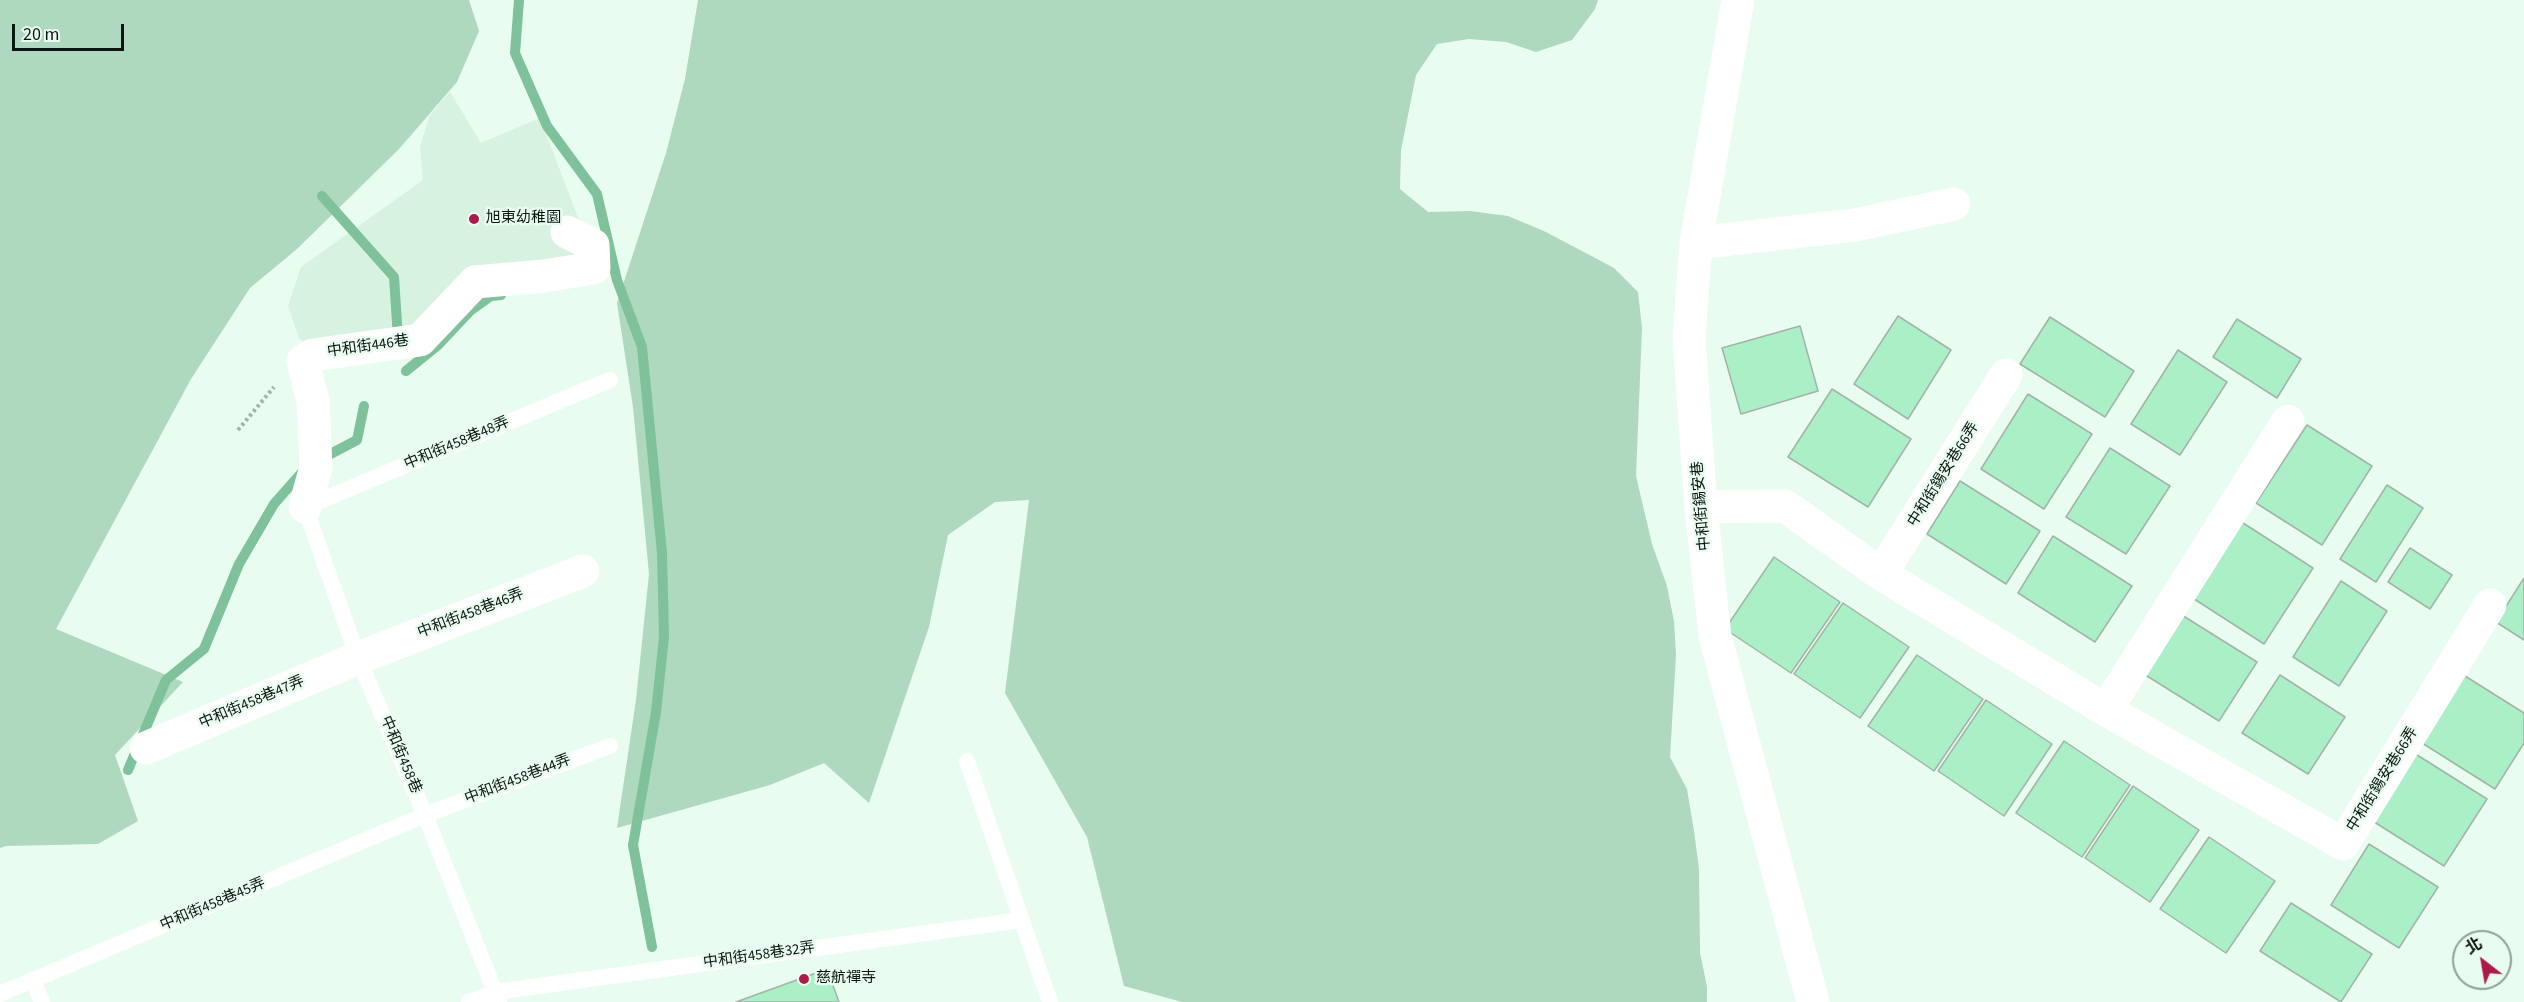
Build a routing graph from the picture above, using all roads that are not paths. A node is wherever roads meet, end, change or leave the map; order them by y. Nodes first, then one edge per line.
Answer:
1 (1738, 0) edge
2 (1954, 204) dead end
3 (567, 232) dead end
4 (1696, 243) junction
5 (2006, 375) dead end
6 (609, 380) dead end
7 (2288, 421) dead end
8 (305, 507) junction
9 (1701, 507) junction
10 (583, 571) dead end
11 (1881, 574) junction
12 (2490, 605) dead end
13 (358, 658) junction
14 (2106, 710) junction
15 (610, 746) dead end
16 (146, 748) dead end
17 (967, 761) dead end
18 (425, 815) junction
19 (1022, 920) junction
20 (33, 981) junction
21 (0, 994) edge
22 (497, 997) edge
23 (42, 1002) edge
24 (469, 1002) edge
25 (1050, 1002) edge
26 (1813, 1002) edge

1 - 4 street, 中和街錫安巷
2 - 4 street
3 - 8 street, 中和街446巷
4 - 9 street, 中和街錫安巷
5 - 11 street, 中和街錫安巷66弄
6 - 8 lane, 中和街458巷48弄
7 - 14 street
8 - 13 lane, 中和街458巷
9 - 11 street, 中和街錫安巷66弄
9 - 26 street, 中和街錫安巷
10 - 13 street, 中和街458巷46弄
11 - 14 street, 中和街錫安巷66弄
12 - 14 street, 中和街錫安巷66弄
13 - 16 street, 中和街458巷47弄
13 - 18 lane, 中和街458巷
15 - 18 lane, 中和街458巷44弄
17 - 19 lane
18 - 20 lane, 中和街458巷45弄
18 - 22 lane, 中和街458巷
19 - 22 lane, 中和街458巷32弄
19 - 25 lane
20 - 21 lane, 中和街458巷45弄
20 - 23 lane
22 - 24 lane, 中和街458巷32弄

